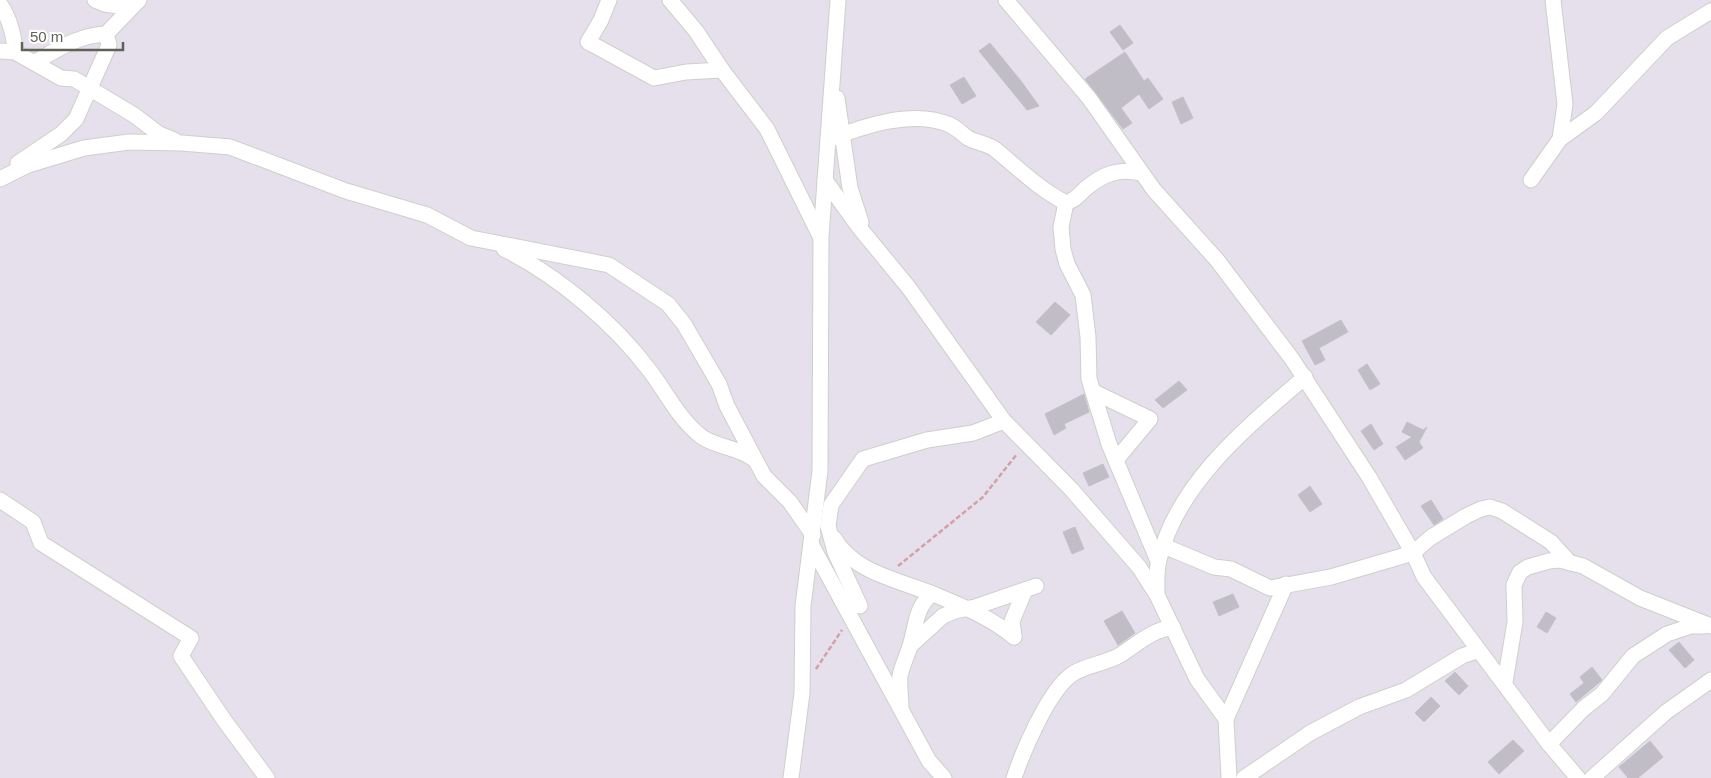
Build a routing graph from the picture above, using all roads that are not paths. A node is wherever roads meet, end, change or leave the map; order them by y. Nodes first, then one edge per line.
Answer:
1 (95, 0) edge
2 (609, 0) edge
3 (670, 0) edge
4 (838, 0) edge
5 (845, 0) edge
6 (1006, 0) edge
7 (1553, 0) edge
8 (133, 3) edge
9 (0, 4) edge
10 (1708, 18) edge
11 (838, 20) junction
12 (106, 34) junction
13 (0, 51) edge
14 (16, 52) junction
15 (35, 62) junction
16 (722, 70) junction
17 (834, 79) junction
18 (91, 87) junction
19 (844, 134) junction
20 (1560, 139) junction
21 (828, 140) junction
22 (182, 143) junction
23 (1141, 173) junction
24 (0, 177) edge
25 (825, 180) junction
26 (1531, 180) dead end
27 (1066, 203) junction
28 (821, 237) junction
29 (871, 242) junction
30 (494, 244) junction
31 (1305, 377) junction
32 (1094, 392) junction
33 (1004, 421) junction
34 (754, 460) junction
35 (1116, 460) junction
36 (0, 500) edge
37 (828, 526) junction
38 (812, 540) junction
39 (1164, 546) junction
40 (1413, 554) junction
41 (1158, 561) junction
42 (1570, 563) junction
43 (1286, 584) junction
44 (932, 594) junction
45 (1157, 595) junction
46 (966, 609) junction
47 (856, 612) junction
48 (1173, 627) junction
49 (1711, 627) edge
50 (910, 646) junction
51 (1477, 651) junction
52 (1711, 680) edge
53 (1504, 682) junction
54 (902, 711) junction
55 (1226, 719) junction
56 (1549, 744) junction
57 (268, 778) edge
58 (791, 778) edge
59 (944, 778) edge
60 (1014, 778) edge
61 (1229, 778) edge
62 (1244, 778) edge
63 (1578, 778) edge
64 (1592, 778) edge

1 - 8 street
2 - 16 street
3 - 16 street
4 - 11 street
5 - 11 street
6 - 23 street
7 - 20 street
8 - 12 street
9 - 14 street
10 - 20 street
11 - 17 street
12 - 15 street
12 - 18 street
13 - 14 street
14 - 15 street
15 - 18 street
16 - 28 street
17 - 19 street
17 - 21 street
18 - 22 street
18 - 24 street
19 - 21 street
19 - 27 street
19 - 29 street
20 - 26 street
21 - 25 street
22 - 24 street
22 - 30 street
23 - 27 street
23 - 31 street
25 - 28 street
25 - 29 street
27 - 32 street
28 - 38 street
29 - 33 street
30 - 34 street
30 - 34 street
31 - 39 street
31 - 40 street
32 - 35 street
32 - 35 street
33 - 37 street
33 - 45 street
34 - 38 street
35 - 41 street
36 - 57 street
37 - 44 street
37 - 47 street
38 - 47 street
38 - 58 street
39 - 41 street
39 - 43 street
40 - 42 street
40 - 43 street
40 - 51 street
41 - 45 street
42 - 49 street
42 - 53 street
43 - 55 street
44 - 46 street
44 - 50 street
45 - 48 street
46 - 46 street
46 - 50 street
47 - 54 street
48 - 55 street
48 - 60 street
49 - 56 street
50 - 54 street
51 - 53 street
51 - 62 street
52 - 64 street
53 - 56 street
54 - 59 street
55 - 61 street
56 - 63 street

